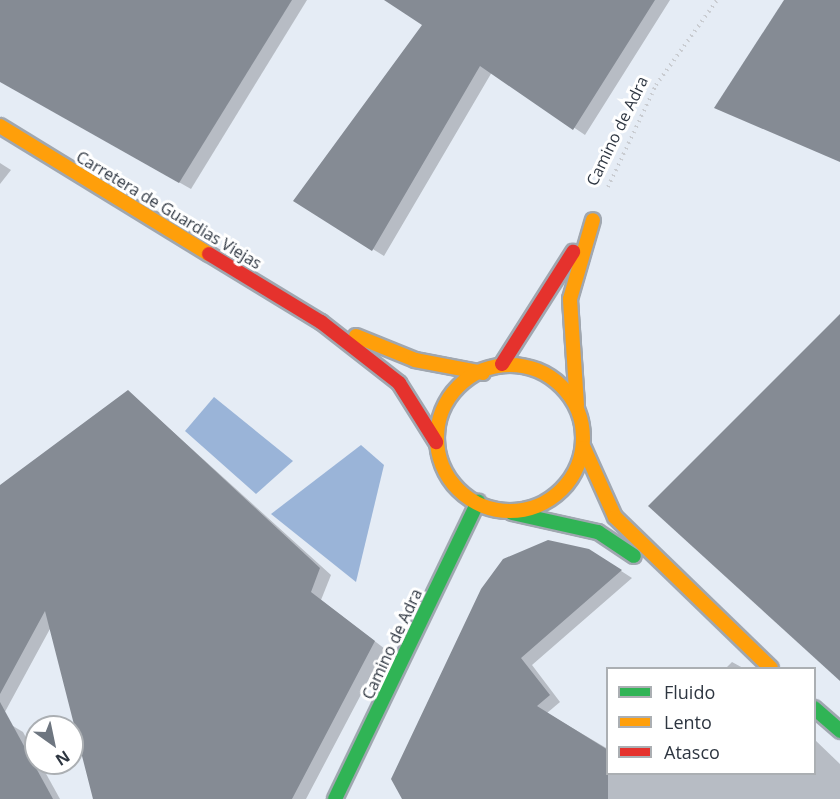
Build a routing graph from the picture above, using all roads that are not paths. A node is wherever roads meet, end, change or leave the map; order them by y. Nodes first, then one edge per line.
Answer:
1 (0, 126) edge
2 (321, 322) junction
3 (502, 364) junction
4 (483, 373) junction
5 (578, 405) junction
6 (436, 442) junction
7 (585, 448) junction
8 (478, 502) junction
9 (508, 512) junction
10 (692, 596) junction
11 (769, 667) edge
12 (816, 710) edge
13 (840, 731) edge
14 (335, 799) edge

1 - 2 street, Carretera de Guardias Viejas
2 - 4 street, Carretera de Guardias Viejas
2 - 6 street, Carretera de Guardias Viejas
3 - 4 street
3 - 5 street
3 - 5 street
4 - 6 street
5 - 7 street
6 - 8 street
7 - 9 street
7 - 10 street
8 - 9 street
8 - 14 street, Camino de Adra
9 - 10 street
10 - 11 street
12 - 13 street

